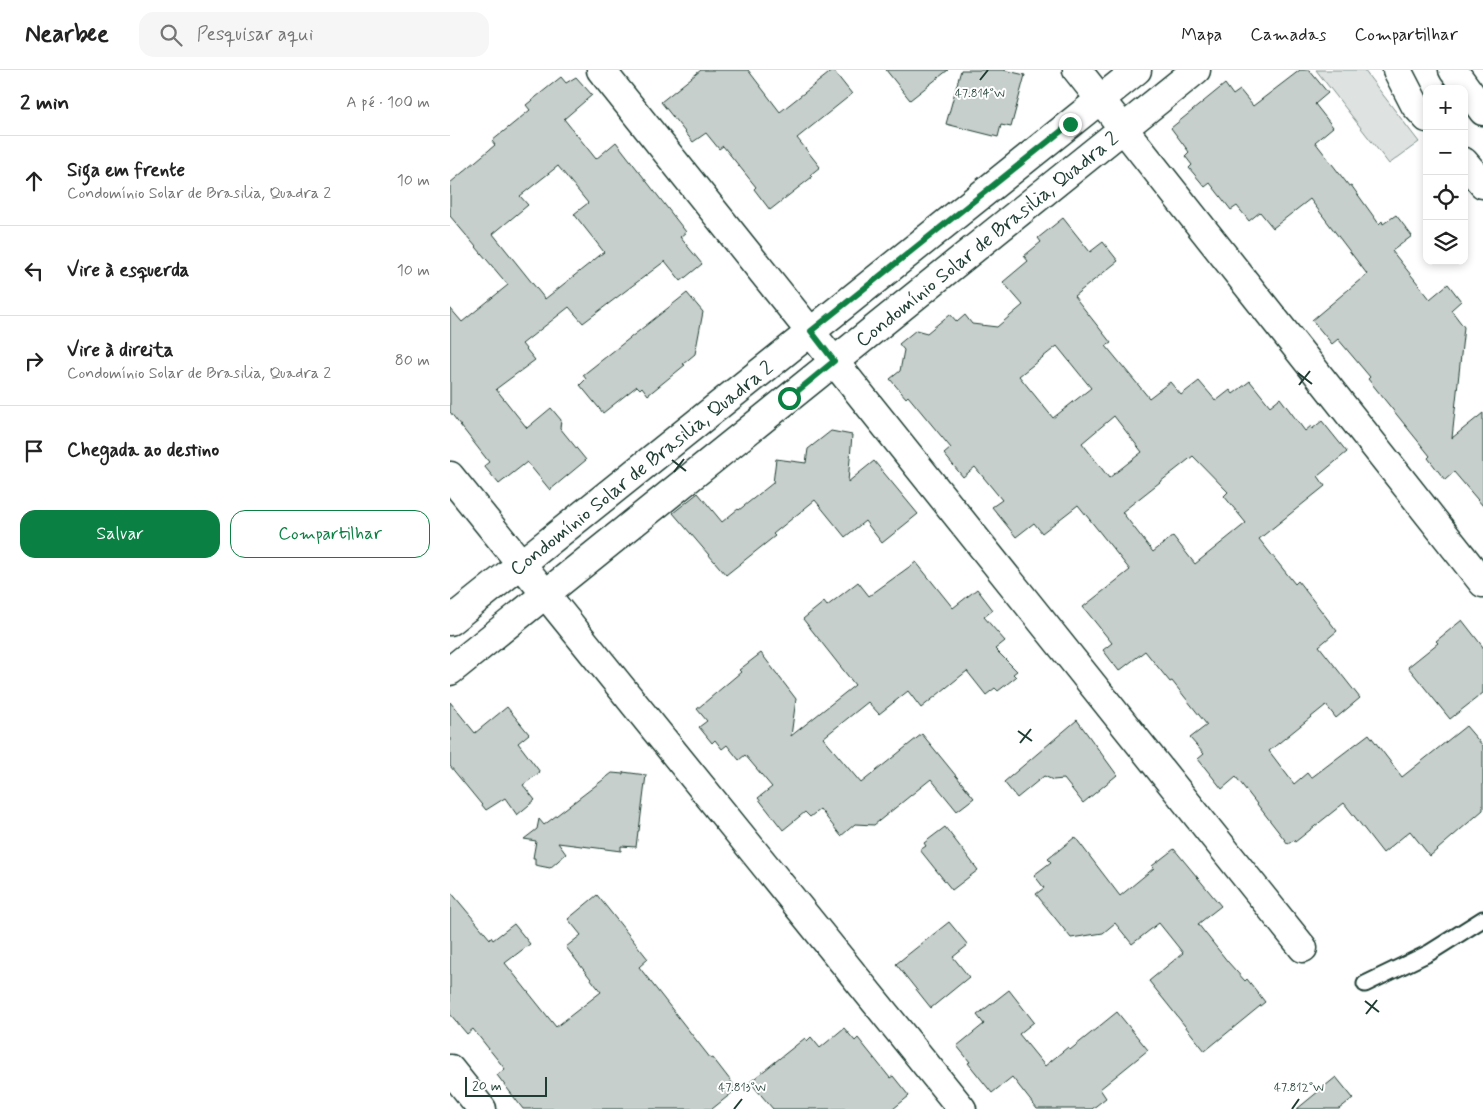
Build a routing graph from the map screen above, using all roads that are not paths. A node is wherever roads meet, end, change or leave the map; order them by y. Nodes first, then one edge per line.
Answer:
1 (601, 70) edge
2 (1077, 70) edge
3 (1137, 70) edge
4 (1196, 70) edge
5 (1397, 70) edge
6 (1451, 77) edge
7 (1101, 99) junction
8 (1423, 108) edge
9 (1483, 111) edge
10 (1124, 128) junction
11 (1468, 167) edge
12 (1483, 184) edge
13 (811, 331) junction
14 (834, 361) junction
15 (450, 476) edge
16 (521, 564) junction
17 (1483, 584) edge
18 (545, 594) junction
19 (450, 621) edge
20 (450, 670) edge
21 (1483, 919) edge
22 (1303, 948) dead end
23 (1365, 984) dead end
24 (450, 1069) edge
25 (482, 1109) edge
26 (962, 1109) edge

1 - 13 street
2 - 7 street
3 - 7 street, Condomínio Solar de Brasilia, Quadra 2
4 - 10 street, Condomínio Solar de Brasilia, Quadra 2
5 - 8 street
6 - 9 street
7 - 10 street
7 - 13 street, Condomínio Solar de Brasilia, Quadra 2
10 - 14 street, Condomínio Solar de Brasilia, Quadra 2
10 - 17 street
11 - 12 street
13 - 14 street
13 - 16 street, Condomínio Solar de Brasilia, Quadra 2
14 - 18 street, Condomínio Solar de Brasilia, Quadra 2
14 - 22 street
15 - 16 street
16 - 18 street
16 - 19 street, Condomínio Solar de Brasilia, Quadra 2
18 - 20 street, Condomínio Solar de Brasilia, Quadra 2
18 - 26 street
21 - 23 lane
24 - 25 street

